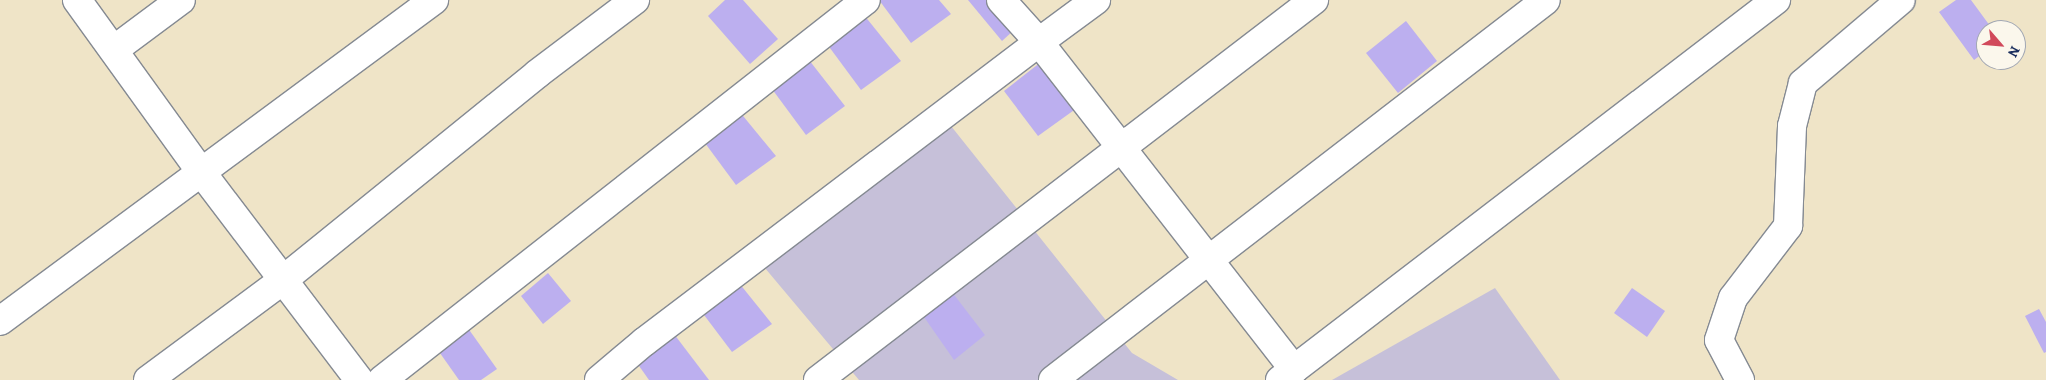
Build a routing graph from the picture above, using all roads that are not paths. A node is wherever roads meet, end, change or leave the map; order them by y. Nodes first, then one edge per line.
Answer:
1 (77, 0) edge
2 (181, 0) edge
3 (434, 0) edge
4 (634, 0) edge
5 (866, 0) edge
6 (1001, 0) edge
7 (1096, 0) edge
8 (1314, 0) edge
9 (1546, 0) edge
10 (1776, 0) edge
11 (1901, 0) edge
12 (1039, 42) junction
13 (115, 50) junction
14 (1119, 148) junction
15 (202, 172) junction
16 (1209, 262) junction
17 (283, 280) junction
18 (0, 321) edge
19 (1287, 375) edge
20 (148, 380) edge
21 (358, 380) edge
22 (382, 380) edge
23 (599, 380) edge
24 (818, 380) edge
25 (1053, 380) edge
26 (1740, 380) edge

1 - 13 street
2 - 13 street
3 - 15 street
4 - 17 street
5 - 22 street
6 - 12 street
7 - 12 street
8 - 14 street
9 - 16 street
10 - 19 street
11 - 26 street
12 - 14 street
12 - 23 street
13 - 15 street
14 - 16 street
14 - 24 street
15 - 17 street
15 - 18 street
16 - 19 street
16 - 25 street
17 - 20 street
17 - 21 street

